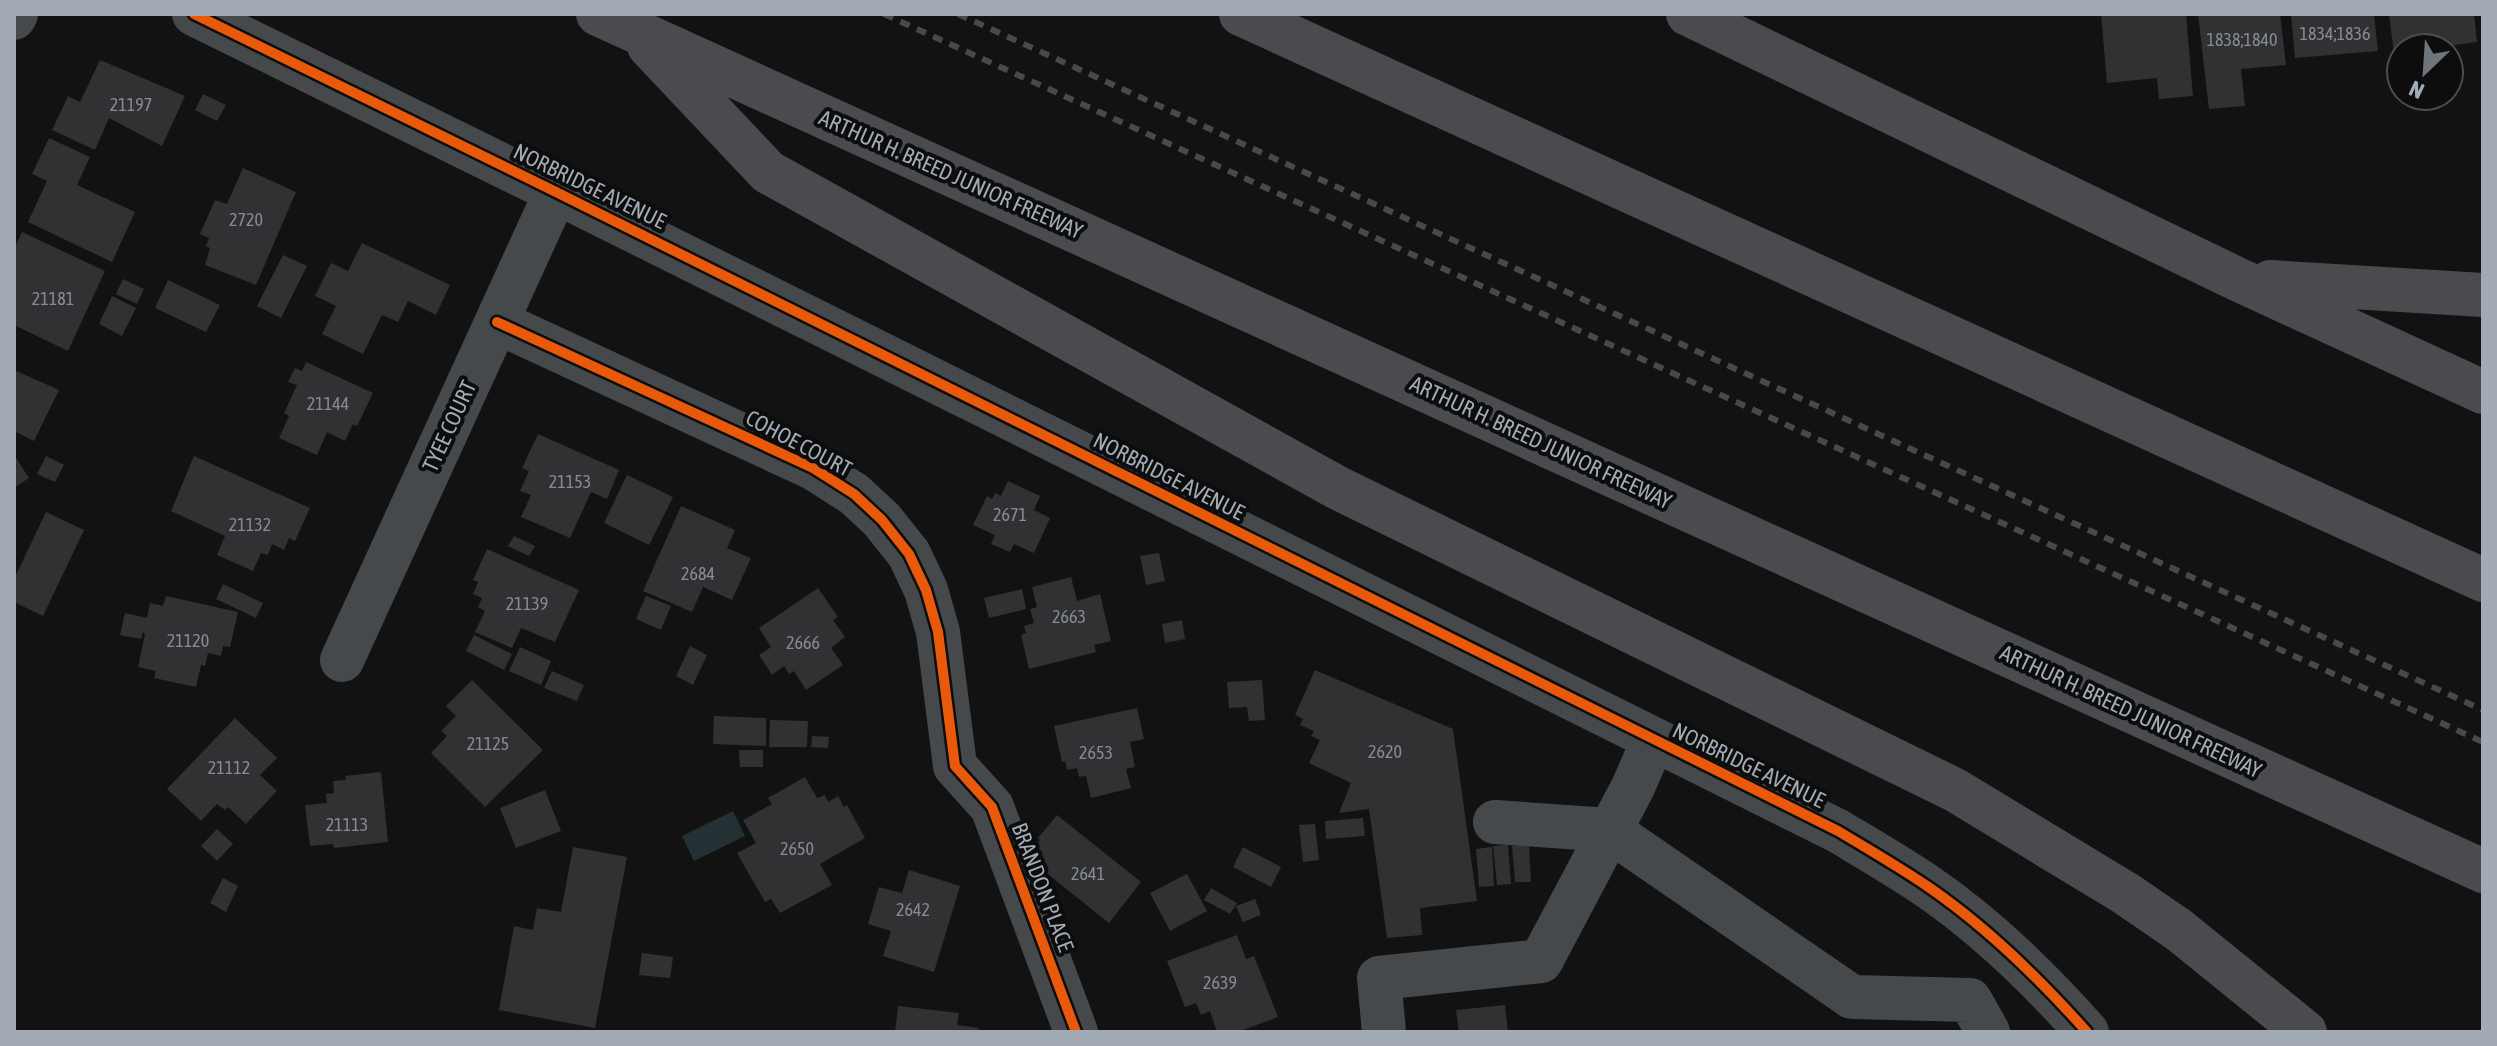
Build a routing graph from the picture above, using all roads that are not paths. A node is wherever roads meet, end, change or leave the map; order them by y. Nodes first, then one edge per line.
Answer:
1 (194, 14) edge
2 (1241, 14) edge
3 (1688, 14) edge
4 (616, 22) edge
5 (556, 192) junction
6 (2237, 279) junction
7 (2483, 295) edge
8 (497, 322) junction
9 (2483, 392) edge
10 (2483, 580) edge
11 (342, 660) dead end
12 (1653, 741) junction
13 (955, 766) joint
14 (1495, 822) dead end
15 (1609, 830) junction
16 (2483, 871) edge
17 (1852, 1014) edge
18 (1076, 1032) edge
19 (1384, 1032) edge
20 (1988, 1032) edge
21 (2087, 1032) edge
22 (2305, 1032) edge

1 - 5 street, NORBRIDGE AVENUE
2 - 10 highway
3 - 6 highway
4 - 16 highway, ARTHUR H. BREED JUNIOR FREEWAY
4 - 22 highway
5 - 8 street, TYEE COURT
5 - 12 street, NORBRIDGE AVENUE
6 - 7 highway
6 - 9 highway
8 - 11 street, TYEE COURT
8 - 13 street, COHOE COURT
12 - 15 street
12 - 21 street, NORBRIDGE AVENUE
13 - 18 street, BRANDON PLACE
14 - 15 street
15 - 17 street
15 - 19 street
17 - 20 street

